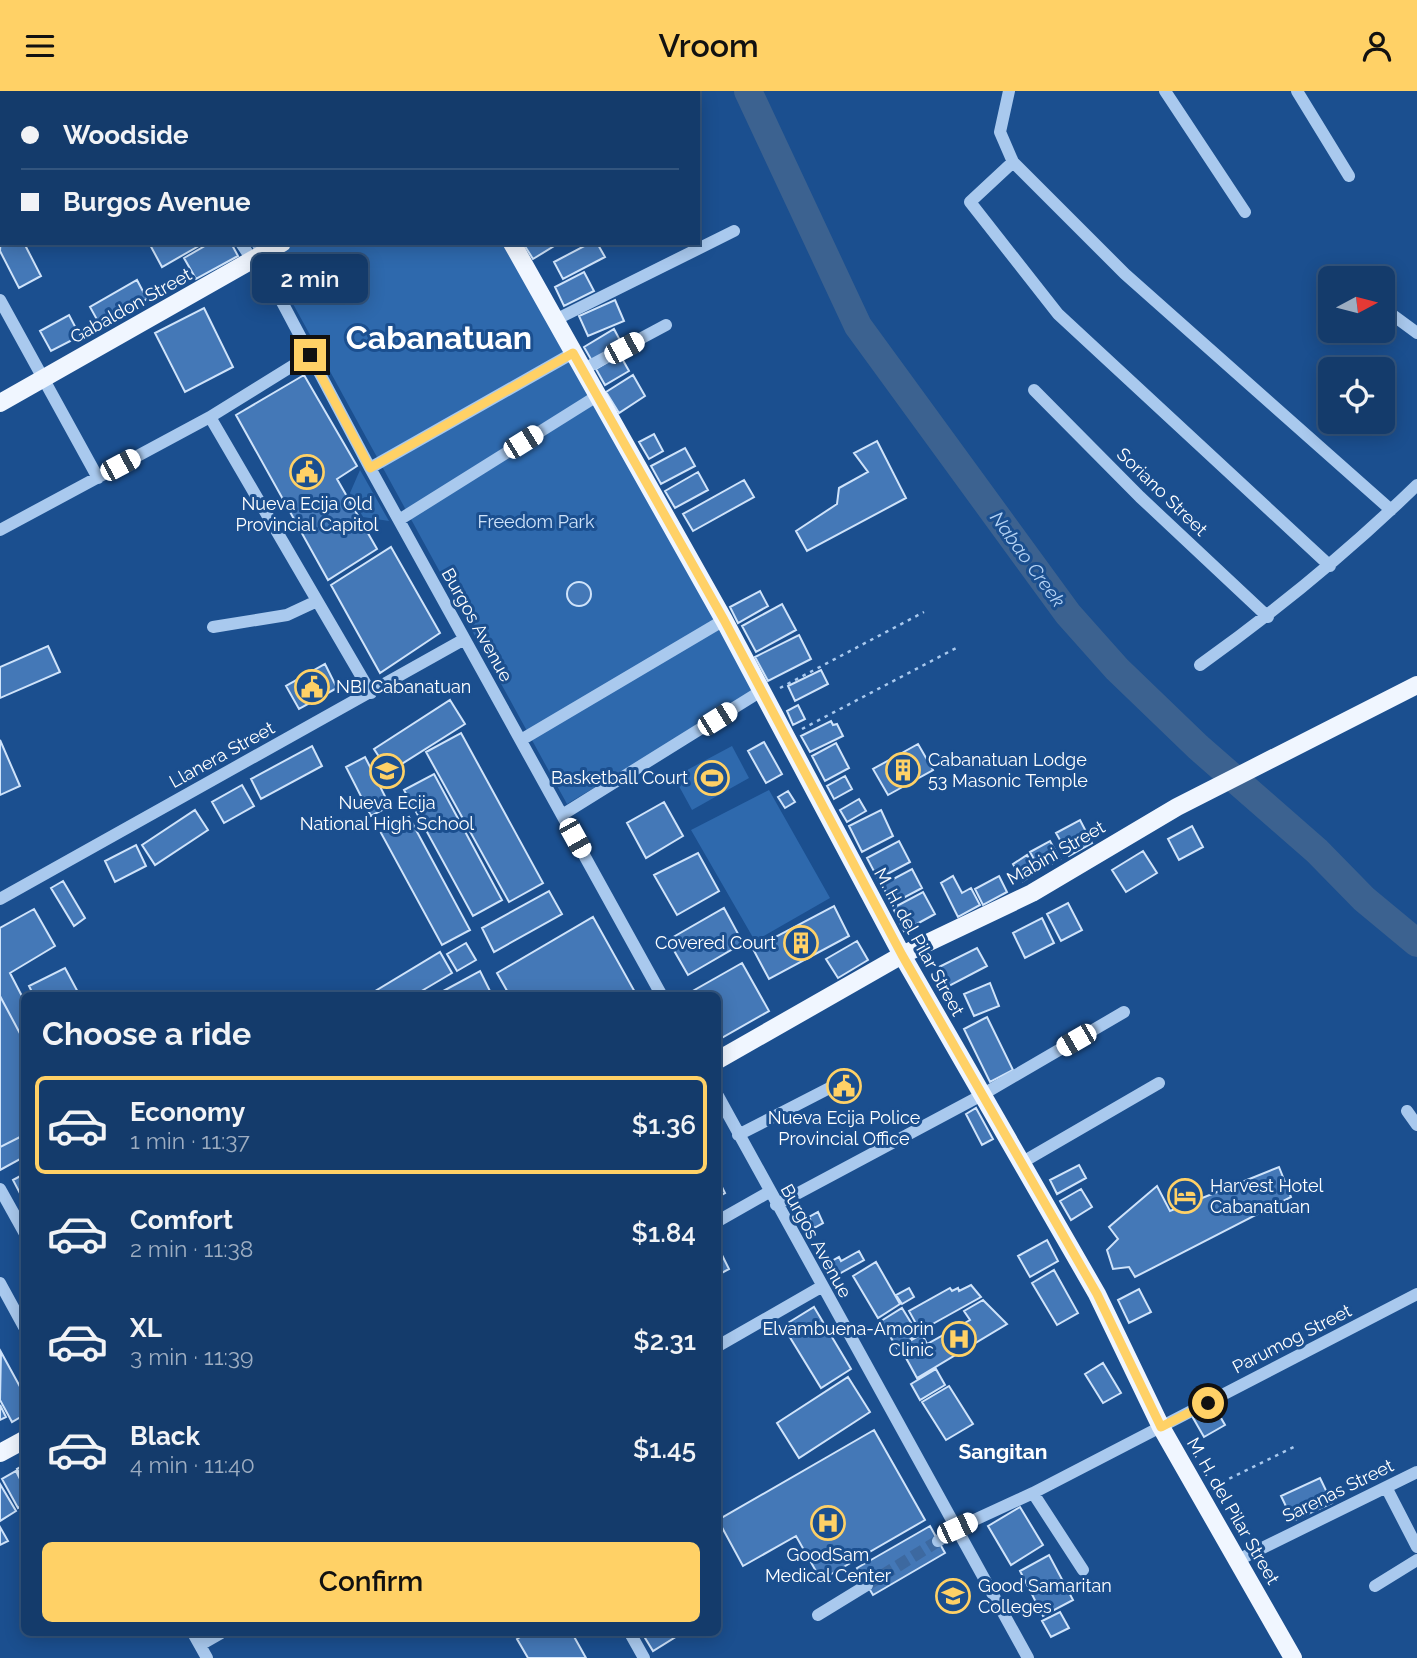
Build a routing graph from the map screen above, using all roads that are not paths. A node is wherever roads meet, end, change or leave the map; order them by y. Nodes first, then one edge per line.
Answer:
1 (1164, 91) edge
2 (1297, 91) edge
3 (1008, 95) edge
4 (1013, 162) junction
5 (1349, 176) dead end
6 (1245, 212) dead end
7 (734, 231) dead end
8 (244, 245) edge
9 (279, 245) edge
10 (513, 245) edge
11 (259, 257) edge
12 (0, 300) edge
13 (1395, 317) edge
14 (555, 320) junction
15 (666, 325) dead end
16 (1417, 333) edge
17 (573, 353) junction
18 (310, 355) junction
19 (582, 370) junction
20 (43, 380) junction
21 (1034, 390) dead end
22 (597, 395) junction
23 (0, 403) edge
24 (210, 417) junction
25 (370, 468) junction
26 (98, 478) junction
27 (1417, 485) edge
28 (1391, 510) junction
29 (399, 520) junction
30 (0, 530) edge
31 (1330, 566) junction
32 (317, 601) junction
33 (1268, 617) junction
34 (724, 620) junction
35 (213, 627) dead end
36 (461, 641) dead end
37 (1200, 665) dead end
38 (1417, 685) edge
39 (371, 693) junction
40 (763, 694) junction
41 (520, 740) junction
42 (562, 815) junction
43 (0, 899) edge
44 (902, 955) junction
45 (660, 992) edge
46 (1124, 1012) dead end
47 (721, 1058) edge
48 (847, 1079) dead end
49 (1159, 1083) dead end
50 (980, 1096) junction
51 (721, 1102) edge
52 (1407, 1111) dead end
53 (1417, 1125) edge
54 (738, 1135) junction
55 (1021, 1163) junction
56 (0, 1189) edge
57 (769, 1192) junction
58 (776, 1205) junction
59 (721, 1219) edge
60 (21, 1227) edge
61 (0, 1283) edge
62 (821, 1287) junction
63 (1417, 1294) edge
64 (21, 1322) edge
65 (721, 1344) edge
66 (1161, 1427) junction
67 (21, 1442) edge
68 (0, 1454) edge
69 (1417, 1472) edge
70 (1386, 1487) junction
71 (1033, 1493) junction
72 (957, 1528) junction
73 (939, 1541) tunnel mouth
74 (1417, 1547) edge
75 (1417, 1560) edge
76 (1236, 1561) junction
77 (1083, 1570) dead end
78 (867, 1585) tunnel mouth
79 (1375, 1586) dead end
80 (818, 1615) dead end
81 (195, 1636) edge
82 (216, 1636) edge
83 (631, 1636) edge
84 (200, 1645) junction
85 (207, 1658) edge
86 (644, 1658) edge
87 (1028, 1658) edge
88 (1293, 1658) edge

1 - 6 street
2 - 5 street
3 - 4 street
4 - 28 street
4 - 31 street
7 - 14 street
8 - 11 street, Burgos Avenue
9 - 11 main road, Gabaldon Street
10 - 14 main road, M. H. del Pilar Street
11 - 18 street, Burgos Avenue
11 - 20 main road, Gabaldon Street
12 - 20 street
13 - 16 street
14 - 17 main road, M. H. del Pilar Street
15 - 19 street
17 - 19 main road, M. H. del Pilar Street
17 - 25 street
18 - 24 street
18 - 25 street, Burgos Avenue
19 - 22 main road, M. H. del Pilar Street
20 - 23 main road, Gabaldon Street
20 - 26 street
21 - 33 street, Soriano Street
22 - 29 street
22 - 34 main road, M. H. del Pilar Street
24 - 26 street
24 - 32 street
25 - 29 street, Burgos Avenue
26 - 30 street
27 - 28 street
28 - 31 street
29 - 41 street, Burgos Avenue
31 - 33 street
32 - 35 street
32 - 39 street
33 - 37 street
34 - 40 main road, M. H. del Pilar Street
34 - 41 street
36 - 39 street, Llanera Street
38 - 44 main road, Mabini Street
39 - 43 street, Llanera Street
40 - 42 street
40 - 44 main road, M. H. del Pilar Street
41 - 42 street, Burgos Avenue
42 - 45 street, Burgos Avenue
44 - 47 main road, Mabini Street
44 - 50 main road, M. H. del Pilar Street
46 - 50 street
48 - 54 street
49 - 55 street
50 - 55 main road, M. H. del Pilar Street
50 - 58 street
51 - 54 street, Burgos Avenue
52 - 53 street
54 - 57 street, Burgos Avenue
55 - 66 main road, M. H. del Pilar Street
56 - 60 street
57 - 58 street, Burgos Avenue
57 - 59 street
58 - 62 street, Burgos Avenue
61 - 64 street
62 - 65 street
62 - 72 street, Burgos Avenue
63 - 66 street, Parumog Street
66 - 71 street, Parumog Street
66 - 76 main road, M. H. del Pilar Street
67 - 68 main road
69 - 70 street, Sarenas Street
70 - 74 street
70 - 76 street, Sarenas Street
71 - 72 street, Parumog Street
71 - 77 street
72 - 73 street, Parumog Street
72 - 87 street, Burgos Avenue
75 - 79 street
76 - 88 main road, M. H. del Pilar Street
78 - 80 street
81 - 84 street
82 - 84 street
83 - 86 street
84 - 85 street

